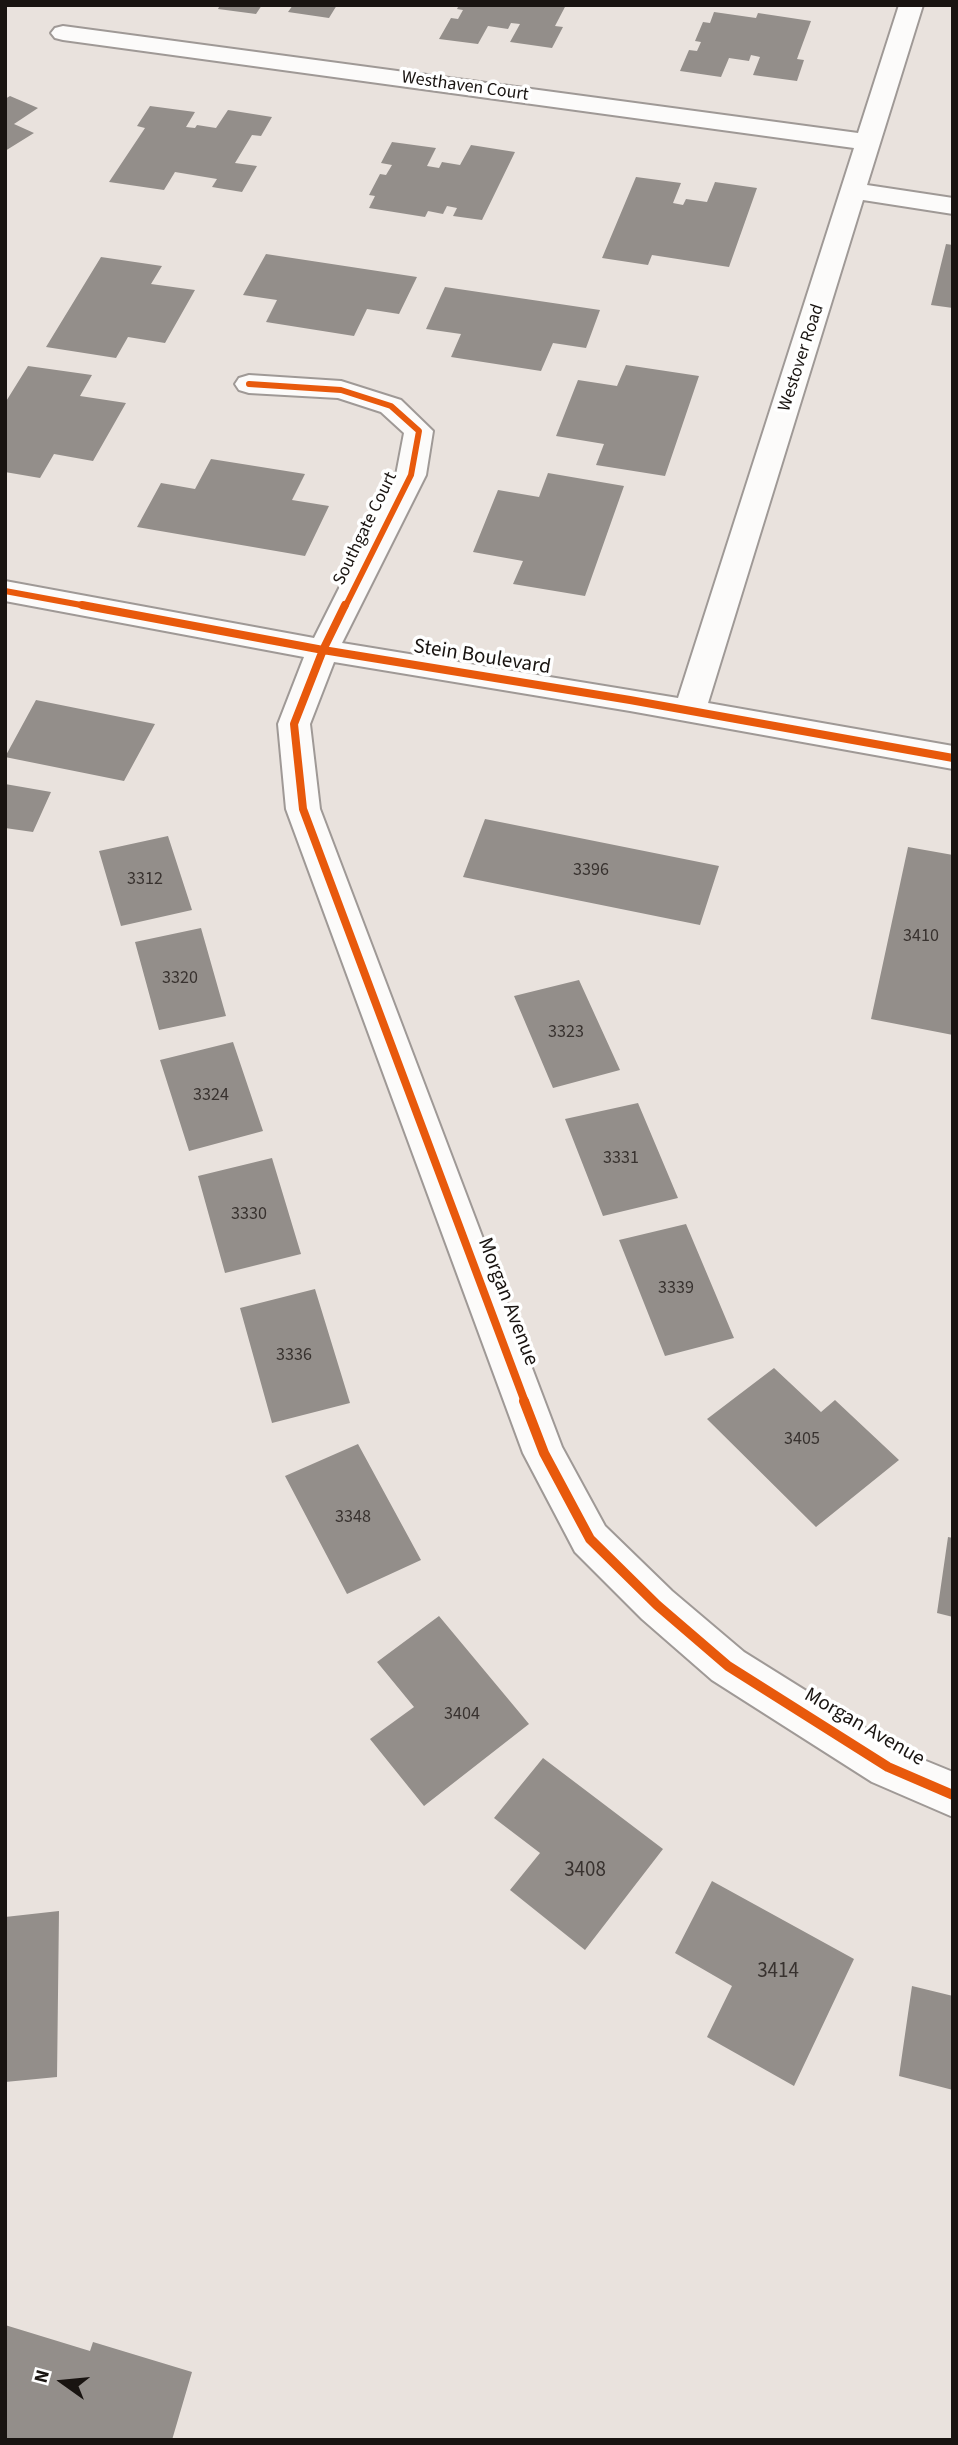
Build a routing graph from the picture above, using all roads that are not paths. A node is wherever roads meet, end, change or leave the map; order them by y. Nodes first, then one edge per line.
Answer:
1 (911, 5) edge
2 (63, 33) dead end
3 (867, 142) junction
4 (855, 191) junction
5 (953, 206) edge
6 (249, 384) dead end
7 (5, 591) edge
8 (323, 650) junction
9 (690, 710) junction
10 (953, 758) edge
11 (953, 1794) edge

1 - 3 street, Westover Road
2 - 3 street, Westhaven Court
3 - 4 street, Westover Road
4 - 5 street
4 - 9 street, Westover Road
6 - 8 street, Southgate Court
7 - 8 street, Stein Boulevard
8 - 9 street, Stein Boulevard
8 - 11 street, Morgan Avenue
9 - 10 street, Stein Boulevard

